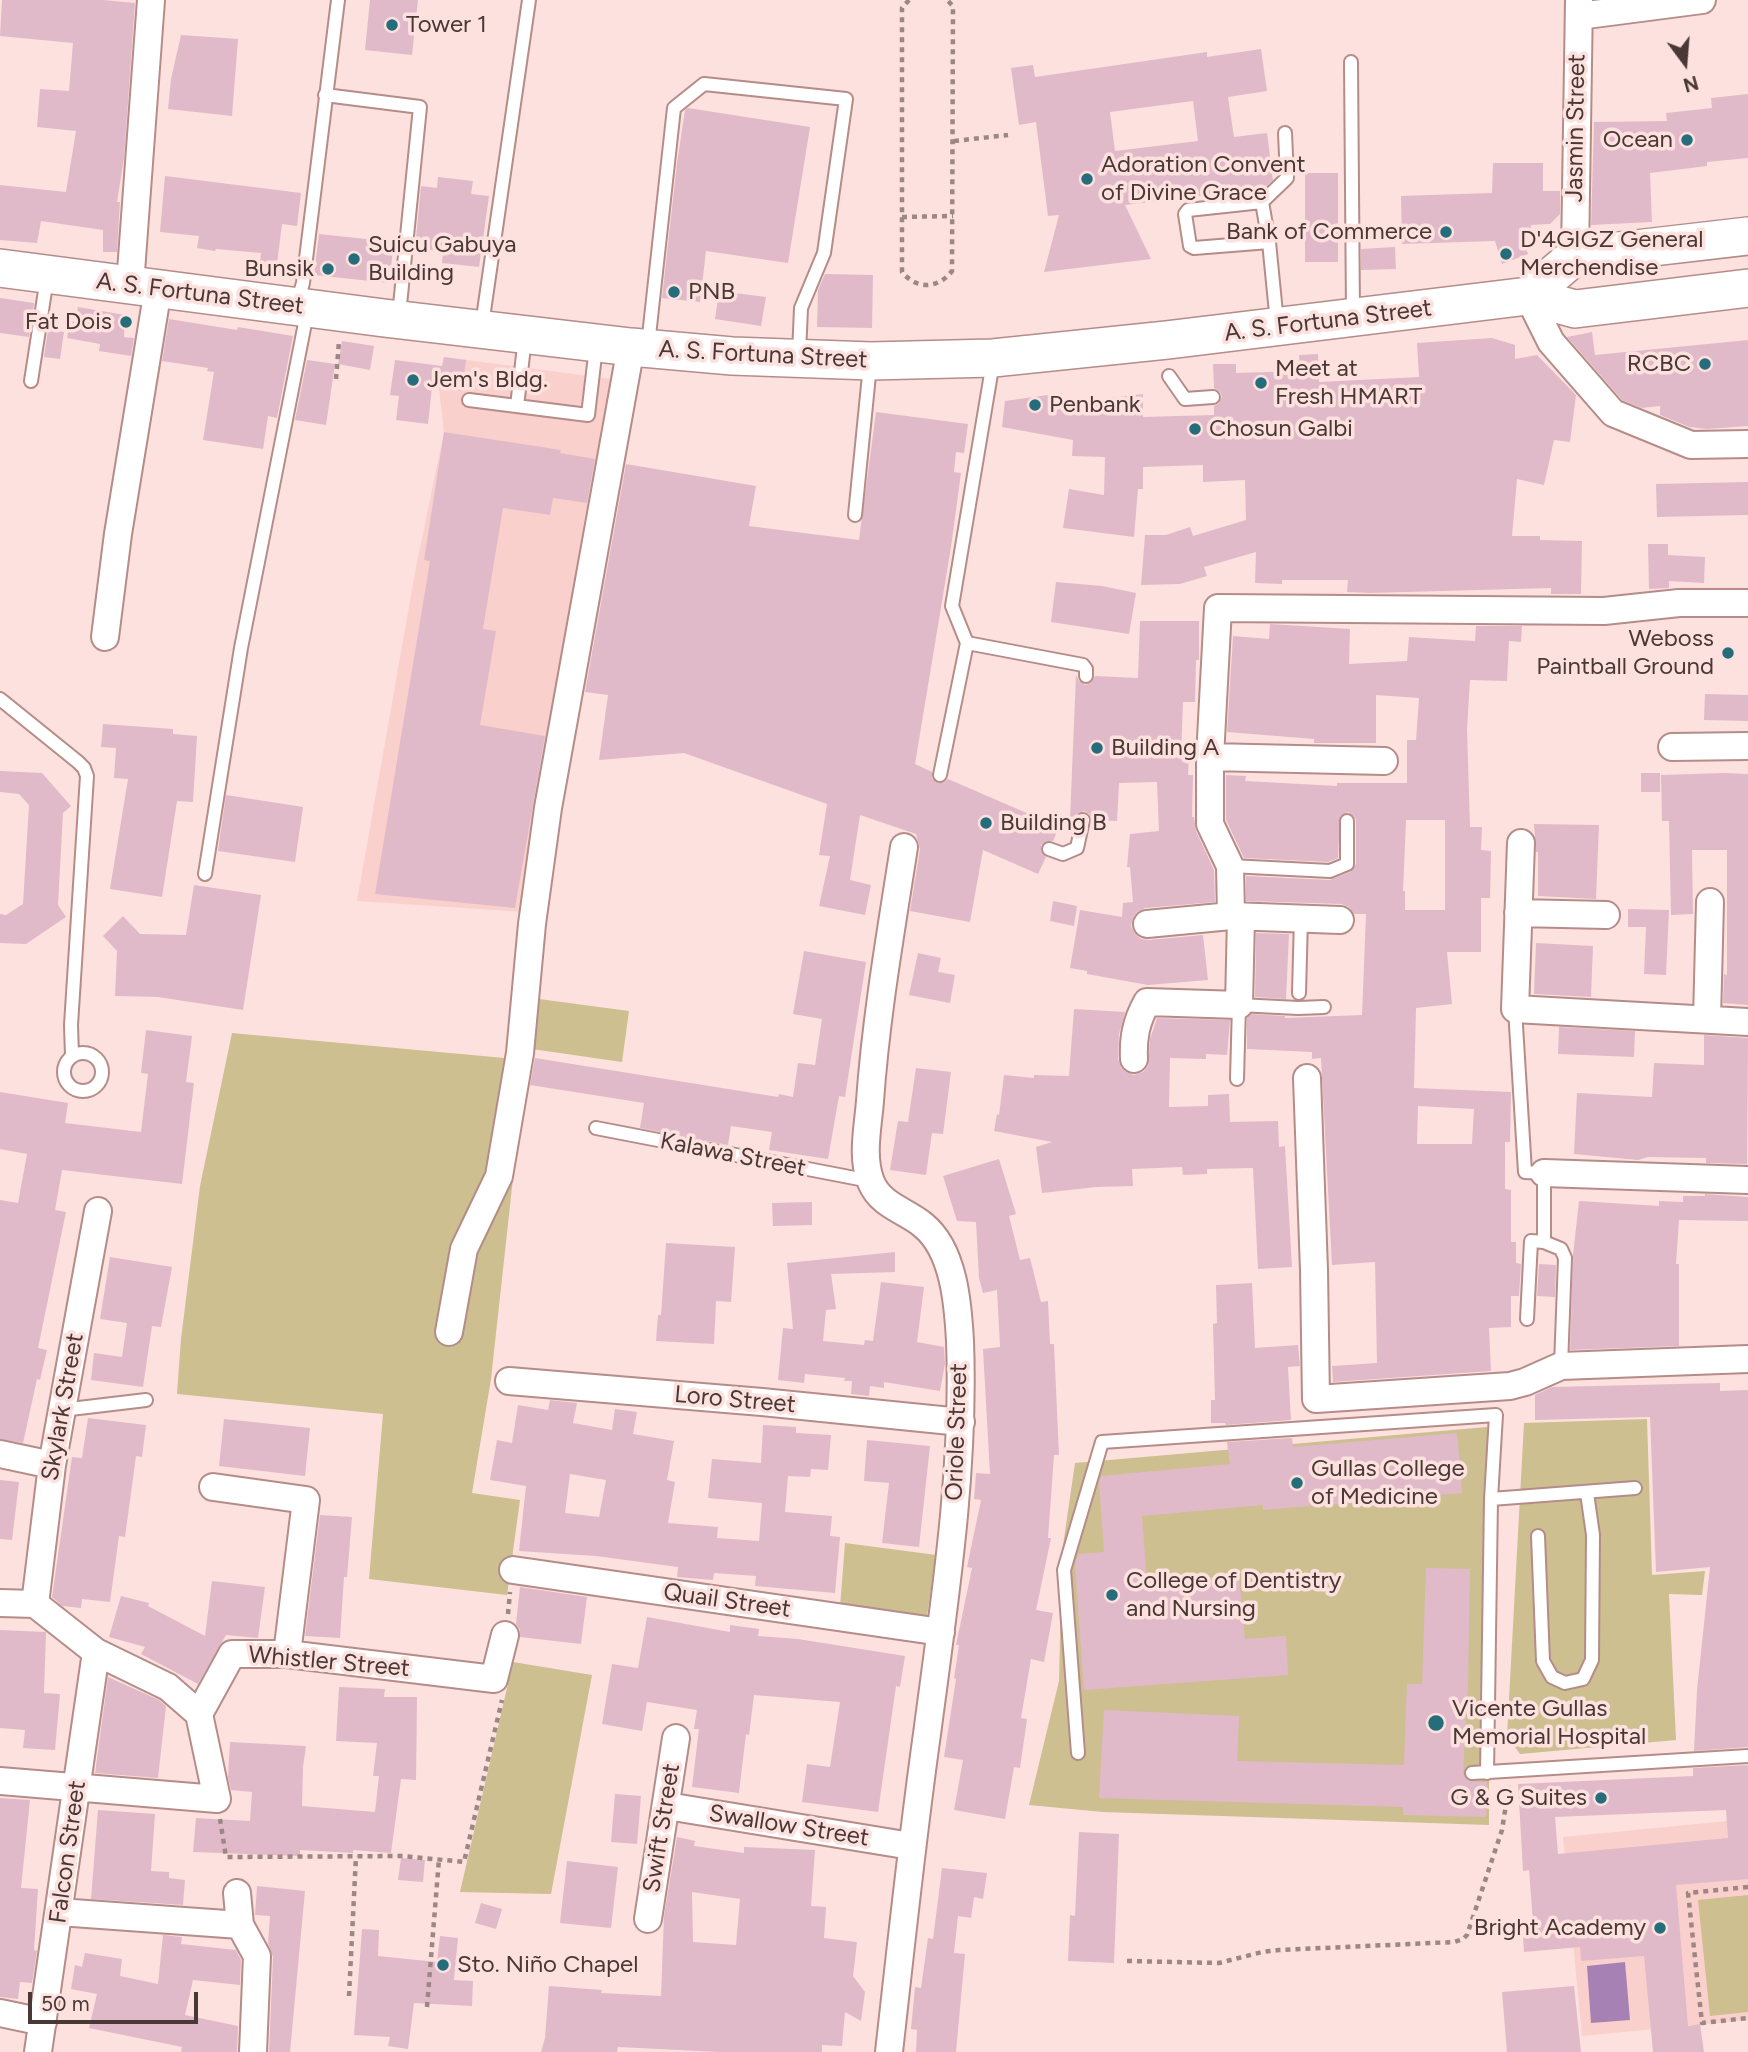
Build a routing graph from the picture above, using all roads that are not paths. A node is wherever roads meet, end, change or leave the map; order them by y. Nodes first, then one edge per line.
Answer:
1 (151, 0) edge
2 (338, 0) edge
3 (529, 0) edge
4 (1702, 0) edge
5 (1578, 8) edge
6 (1352, 62) dead end
7 (325, 95) junction
8 (1285, 132) dead end
9 (1262, 202) junction
10 (1748, 236) edge
11 (1269, 242) junction
12 (1575, 256) junction
13 (0, 268) edge
14 (47, 274) junction
15 (144, 287) junction
16 (1748, 288) edge
17 (1528, 296) junction
18 (315, 309) junction
19 (1353, 317) junction
20 (398, 320) junction
21 (1278, 327) junction
22 (482, 329) junction
23 (526, 334) junction
24 (625, 346) junction
25 (1168, 356) junction
26 (798, 358) junction
27 (993, 358) junction
28 (871, 361) junction
29 (31, 381) dead end
30 (1213, 397) dead end
31 (469, 400) dead end
32 (517, 406) junction
33 (1748, 444) edge
34 (855, 515) dead end
35 (1748, 603) edge
36 (105, 637) dead end
37 (967, 643) junction
38 (1086, 676) dead end
39 (0, 699) edge
40 (1748, 746) edge
41 (1672, 747) dead end
42 (1210, 757) junction
43 (1384, 761) dead end
44 (940, 775) dead end
45 (1083, 820) dead end
46 (1347, 821) dead end
47 (1521, 843) dead end
48 (904, 846) dead end
49 (1049, 849) dead end
50 (1230, 866) junction
51 (205, 874) dead end
52 (1710, 902) dead end
53 (1518, 913) junction
54 (1606, 915) dead end
55 (1236, 916) junction
56 (1301, 918) junction
57 (1340, 920) dead end
58 (1147, 925) dead end
59 (1299, 993) dead end
60 (1238, 1005) junction
61 (1324, 1007) dead end
62 (1515, 1009) junction
63 (1707, 1019) junction
64 (1748, 1022) edge
65 (72, 1056) dead end
66 (1134, 1059) dead end
67 (1307, 1078) dead end
68 (1237, 1079) dead end
69 (596, 1128) dead end
70 (1544, 1173) junction
71 (871, 1181) junction
72 (1748, 1181) edge
73 (98, 1211) dead end
74 (1544, 1242) junction
75 (1527, 1319) dead end
76 (449, 1332) dead end
77 (1748, 1359) edge
78 (1561, 1366) junction
79 (509, 1381) dead end
80 (146, 1400) dead end
81 (61, 1410) junction
82 (961, 1422) junction
83 (0, 1454) edge
84 (52, 1465) junction
85 (213, 1488) dead end
86 (1634, 1488) dead end
87 (1587, 1493) junction
88 (1491, 1499) junction
89 (1538, 1536) dead end
90 (513, 1570) road end
91 (0, 1603) edge
92 (34, 1604) junction
93 (941, 1632) junction
94 (505, 1635) road end
95 (96, 1652) junction
96 (287, 1654) junction
97 (199, 1714) junction
98 (676, 1738) dead end
99 (1078, 1753) dead end
100 (1748, 1756) edge
101 (1472, 1773) dead end
102 (1488, 1773) junction
103 (0, 1781) edge
104 (77, 1788) junction
105 (667, 1806) junction
106 (911, 1846) junction
107 (237, 1893) dead end
108 (59, 1912) junction
109 (648, 1919) dead end
110 (240, 1925) junction
111 (0, 2013) edge
112 (43, 2022) junction
113 (38, 2052) edge
114 (253, 2052) edge
115 (889, 2052) edge

1 - 15 street
2 - 7 lane
3 - 22 lane
4 - 5 street
5 - 12 street, Jasmin Street
6 - 19 lane
7 - 18 lane
7 - 20 lane
8 - 9 lane
9 - 11 lane
9 - 11 lane
10 - 12 main road
11 - 21 lane
12 - 17 main road
13 - 14 main road, A. S. Fortuna Street
14 - 15 main road, A. S. Fortuna Street
14 - 29 lane
15 - 18 main road, A. S. Fortuna Street
15 - 36 street
16 - 17 main road, A. S. Fortuna Street
17 - 19 main road, A. S. Fortuna Street
17 - 33 street
18 - 20 main road, A. S. Fortuna Street
18 - 51 lane
19 - 21 main road, A. S. Fortuna Street
20 - 22 main road, A. S. Fortuna Street
21 - 25 main road, A. S. Fortuna Street
22 - 23 main road, A. S. Fortuna Street
23 - 24 main road, A. S. Fortuna Street
23 - 32 lane
24 - 26 main road, A. S. Fortuna Street
24 - 26 lane
24 - 32 lane
24 - 76 street
25 - 27 main road, A. S. Fortuna Street
25 - 30 lane
26 - 28 main road, A. S. Fortuna Street
27 - 28 main road, A. S. Fortuna Street
27 - 37 lane
28 - 34 lane
31 - 32 lane
35 - 42 street
37 - 38 lane
37 - 44 lane
39 - 65 lane
40 - 41 street
42 - 43 street
42 - 50 street
45 - 49 lane
46 - 50 lane
47 - 53 street
48 - 71 street
50 - 55 street
52 - 63 street
53 - 54 street
53 - 62 street
55 - 56 street
55 - 58 street
55 - 60 street
56 - 57 street
56 - 59 lane
60 - 61 lane
60 - 66 street
60 - 68 lane
62 - 63 street
62 - 70 lane
63 - 64 street
67 - 78 street
69 - 71 lane, Kalawa Street
70 - 72 street
70 - 74 lane
71 - 82 street, Oriole Street
73 - 81 street, Skylark Street
74 - 75 lane
74 - 78 lane
77 - 78 street
79 - 82 street, Loro Street
80 - 81 lane
81 - 84 street, Skylark Street
82 - 93 street, Oriole Street
83 - 84 street
84 - 92 street, Skylark Street
85 - 96 street
86 - 87 lane
87 - 88 lane
87 - 89 lane
88 - 99 lane
88 - 102 lane
90 - 93 street, Quail Street
91 - 92 street
92 - 95 street
93 - 106 street, Oriole Street
94 - 96 street, Whistler Street
95 - 97 street
95 - 104 street, Falcon Street
96 - 97 street, Whistler Street
97 - 104 street
98 - 105 street, Swift Street
100 - 102 lane
101 - 102 lane
103 - 104 street
104 - 108 street, Falcon Street
105 - 106 street, Swallow Street
105 - 109 street, Swift Street
106 - 115 street, Oriole Street
107 - 110 street
108 - 110 street
108 - 112 street, Falcon Street
110 - 114 street
111 - 112 street
112 - 113 street, Falcon Street

